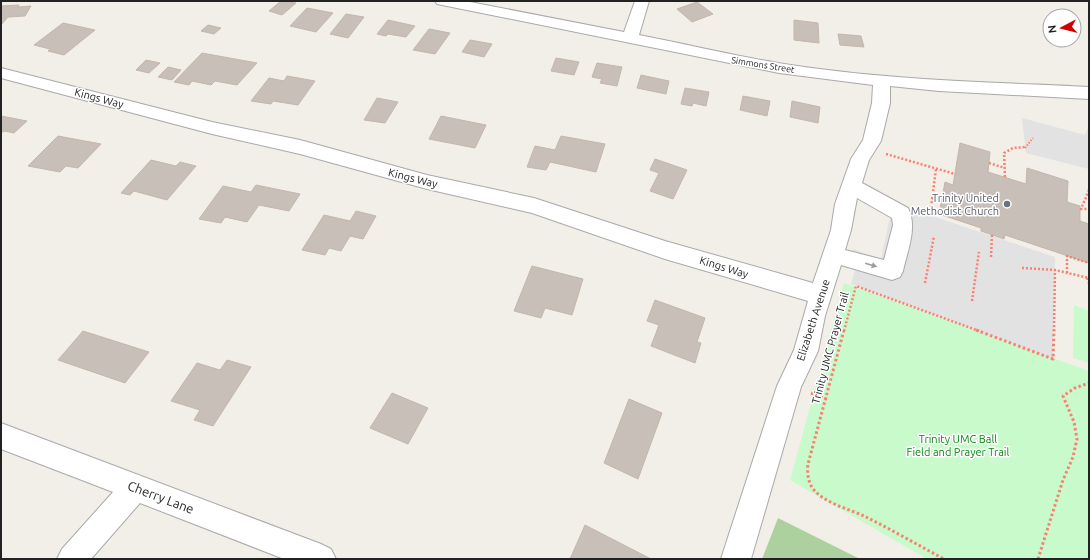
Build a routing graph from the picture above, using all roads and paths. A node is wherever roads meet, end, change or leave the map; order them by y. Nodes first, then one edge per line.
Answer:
1 (442, 1) edge
2 (642, 1) edge
3 (630, 38) junction
4 (1, 73) edge
5 (882, 80) junction
6 (1089, 93) edge
7 (1033, 138) dead end
8 (867, 148) junction
9 (989, 163) dead end
10 (1005, 168) junction
11 (936, 169) junction
12 (955, 174) dead end
13 (1005, 177) dead end
14 (851, 186) junction
15 (1089, 190) edge
16 (932, 198) junction
17 (942, 201) dead end
18 (1089, 209) edge
19 (930, 215) dead end
20 (992, 235) dead end
21 (934, 236) dead end
22 (979, 252) dead end
23 (834, 255) junction
24 (991, 257) dead end
25 (1089, 263) edge
26 (1022, 268) dead end
27 (1055, 270) junction
28 (1067, 273) junction
29 (1088, 278) edge
30 (925, 283) dead end
31 (1089, 283) edge
32 (821, 295) junction
33 (972, 301) dead end
34 (1089, 383) edge
35 (1, 436) edge
36 (136, 487) junction
37 (72, 559) edge
38 (321, 559) edge
39 (736, 559) edge
40 (944, 559) edge
41 (1038, 559) edge

1 - 3 street, Simmons Street
2 - 3 street
3 - 5 street, Simmons Street
4 - 32 street, Kings Way
5 - 6 street, Simmons Street
5 - 8 street, Elizabeth Avenue
7 - 10 path
8 - 11 path
8 - 14 street, Elizabeth Avenue
9 - 10 path
10 - 13 path
11 - 12 path
11 - 16 path
14 - 23 street, Elizabeth Avenue
23 -> 14 street
15 - 18 path
16 - 17 path
16 - 19 path
20 - 24 path
21 - 30 path
22 - 33 path
23 - 32 street, Elizabeth Avenue
25 - 28 path
26 - 27 path
27 - 28 path
27 - 40 path, Trinity UMC Prayer Trail
28 - 29 path
29 - 31 path
32 - 39 street, Elizabeth Avenue
34 - 41 path
35 - 36 street, Cherry Lane
36 - 37 street
36 - 38 street, Cherry Lane

